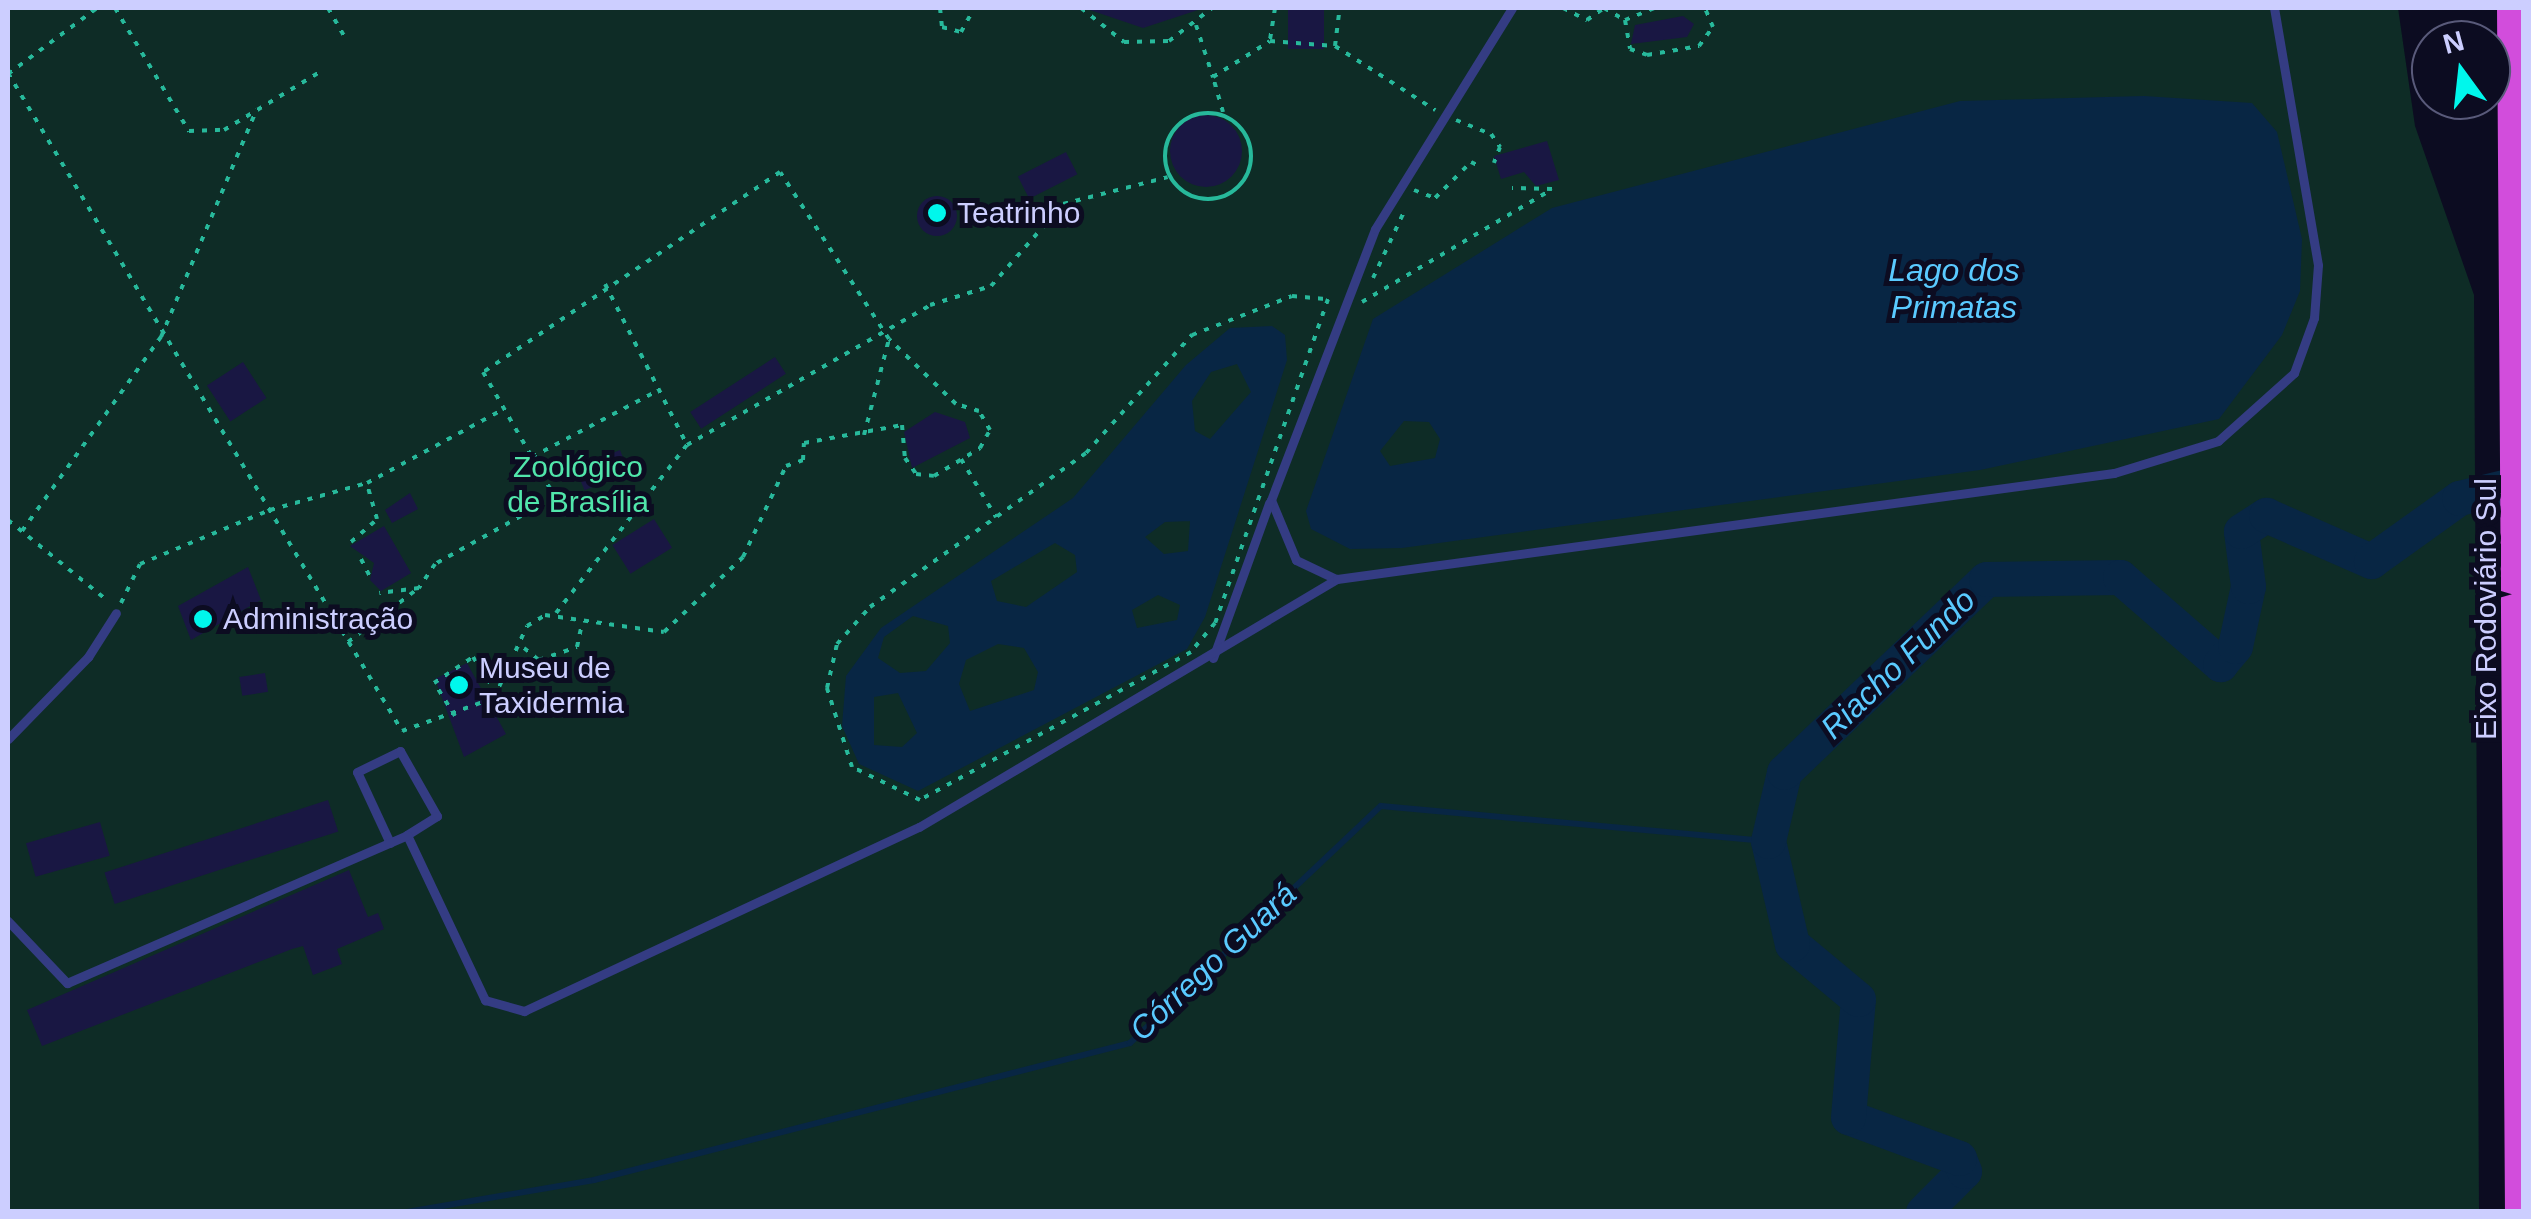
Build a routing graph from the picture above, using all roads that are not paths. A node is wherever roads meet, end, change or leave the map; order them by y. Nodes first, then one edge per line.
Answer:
1 (1512, 8) edge
2 (2274, 8) edge
3 (2511, 8) edge
4 (1270, 500) junction
5 (1336, 579) junction
6 (116, 612) road end
7 (1212, 660) junction
8 (8, 739) edge
9 (407, 835) junction
10 (390, 843) junction
11 (8, 921) edge
12 (2518, 1212) edge

1 - 4 lane
2 - 5 lane
3 - 12 highway, Eixo Rodoviário Sul
4 - 5 lane
4 - 7 lane
5 - 7 lane
6 - 8 lane
7 - 9 lane
9 - 10 lane
9 - 10 lane
10 - 11 lane

